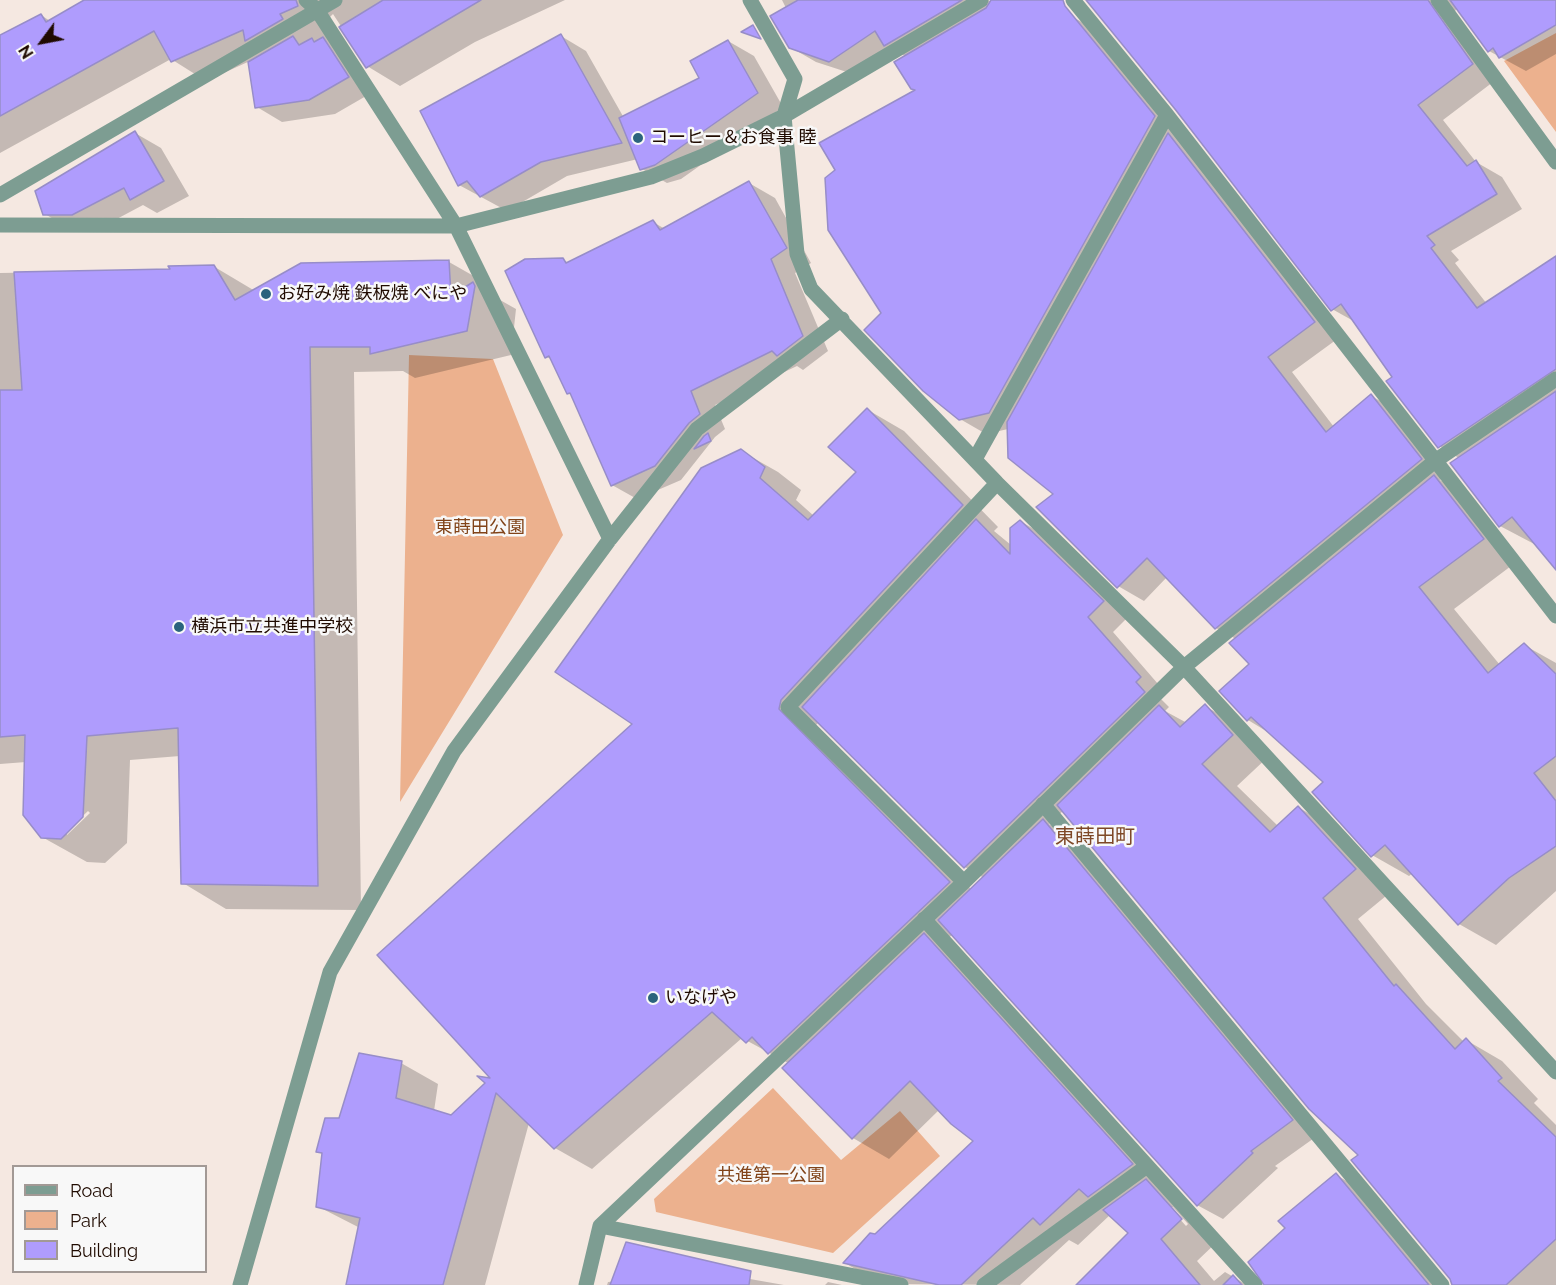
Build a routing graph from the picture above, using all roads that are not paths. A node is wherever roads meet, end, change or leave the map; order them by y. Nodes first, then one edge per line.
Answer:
1 (335, 0) edge
2 (750, 0) edge
3 (981, 0) edge
4 (1073, 0) edge
5 (1438, 0) edge
6 (312, 5) edge
7 (1167, 115) junction
8 (784, 116) junction
9 (1556, 162) edge
10 (0, 195) edge
11 (0, 225) edge
12 (456, 226) junction
13 (843, 319) junction
14 (1556, 380) edge
15 (975, 459) junction
16 (1435, 461) junction
17 (997, 483) junction
18 (610, 539) junction
19 (1556, 616) edge
20 (1184, 667) junction
21 (1043, 804) junction
22 (964, 882) junction
23 (924, 919) junction
24 (1556, 1072) edge
25 (1147, 1166) junction
26 (600, 1226) junction
27 (240, 1285) edge
28 (586, 1285) edge
29 (901, 1285) edge
30 (984, 1285) edge
31 (1255, 1285) edge
32 (1442, 1285) edge

1 - 6 street
2 - 8 street
3 - 8 street
4 - 7 street
5 - 9 street
6 - 10 street
6 - 12 street
7 - 15 street
7 - 16 street
8 - 12 street
8 - 13 street
11 - 12 street
12 - 18 street
13 - 15 street
13 - 18 street
14 - 16 street
15 - 17 street
16 - 19 street
16 - 20 street
17 - 20 street
17 - 22 street
18 - 27 street
20 - 21 street
20 - 24 street
21 - 22 street
21 - 32 street
22 - 23 street
23 - 25 street
23 - 26 street
25 - 30 street
25 - 31 street
26 - 28 street
26 - 29 street

